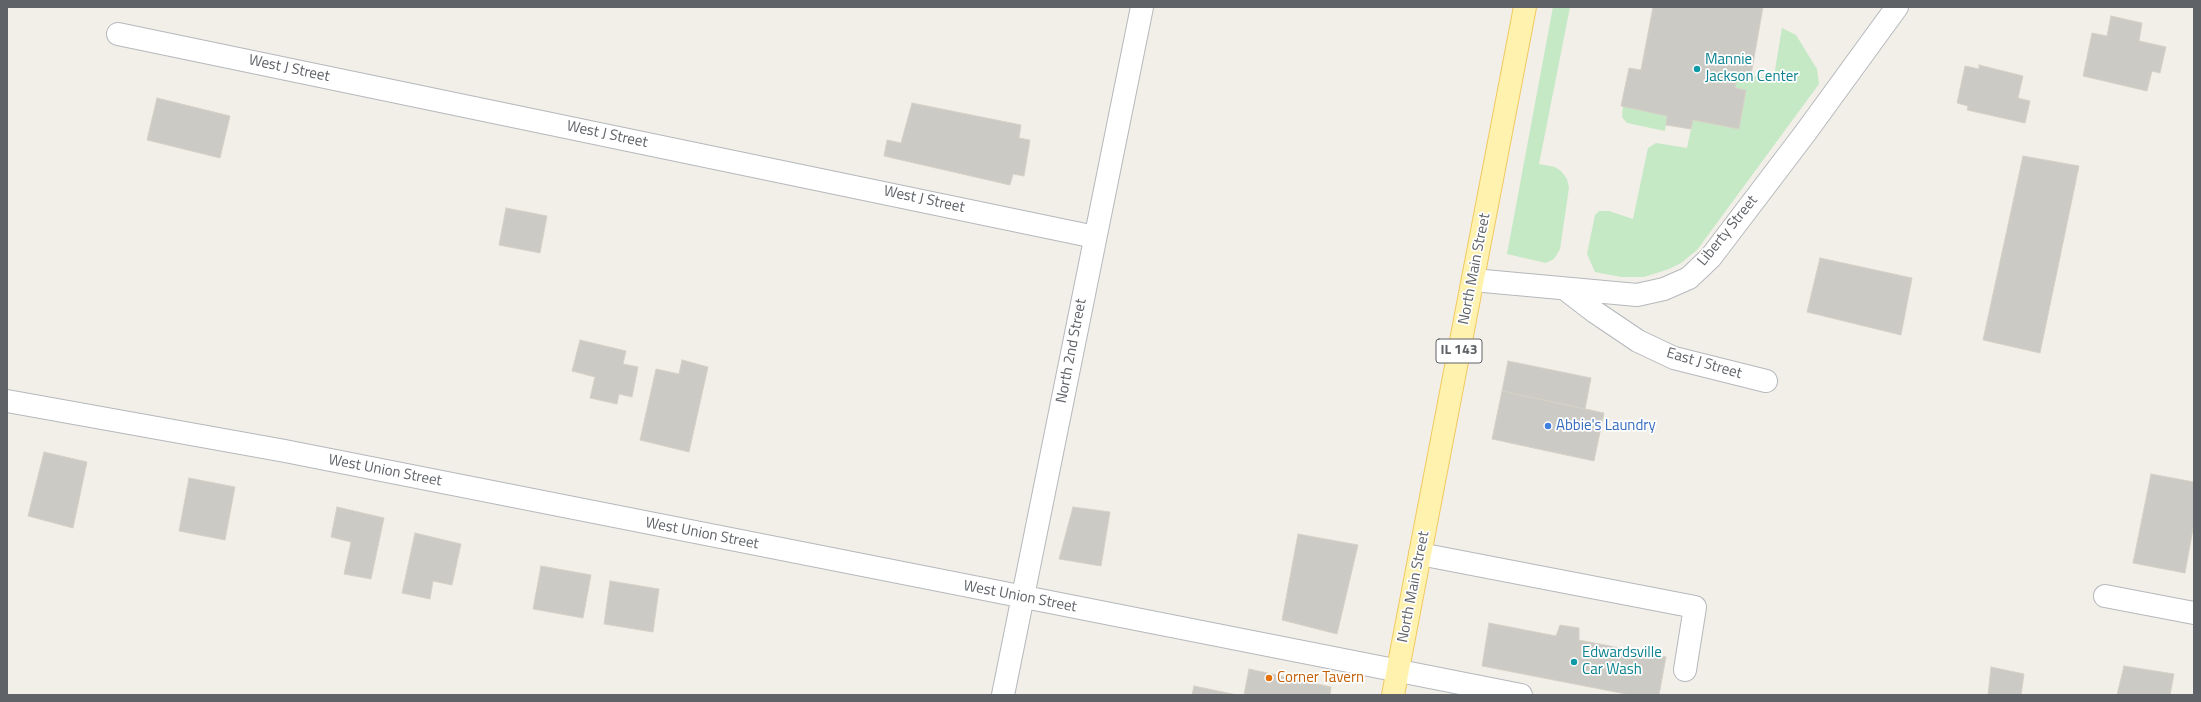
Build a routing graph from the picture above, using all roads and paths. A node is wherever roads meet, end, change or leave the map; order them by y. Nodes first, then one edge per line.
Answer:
1 (1142, 7) edge
2 (1525, 7) edge
3 (1897, 7) edge
4 (118, 34) dead end
5 (1095, 237) junction
6 (1473, 280) junction
7 (1565, 289) junction
8 (1766, 381) dead end
9 (7, 401) edge
10 (1420, 554) junction
11 (2105, 596) dead end
12 (1023, 597) junction
13 (2194, 613) edge
14 (1397, 670) junction
15 (1686, 670) dead end
16 (1003, 695) edge
17 (1393, 695) edge
18 (1521, 695) edge

1 - 5 street, North 2nd Street
2 - 6 main road, North Main Street / IL 143
3 - 7 street, Liberty Street
4 - 5 street, West J Street
5 - 12 street, North 2nd Street
6 - 7 street, Liberty Street
6 - 10 main road, North Main Street / IL 143
7 - 8 street, East J Street
9 - 12 street, West Union Street
10 - 14 main road, North Main Street / IL 143
10 - 15 street
11 - 13 street
12 - 14 street, West Union Street
12 - 16 street, North 2nd Street
14 - 17 main road, North Main Street / IL 143
14 - 18 street, West Union Street

